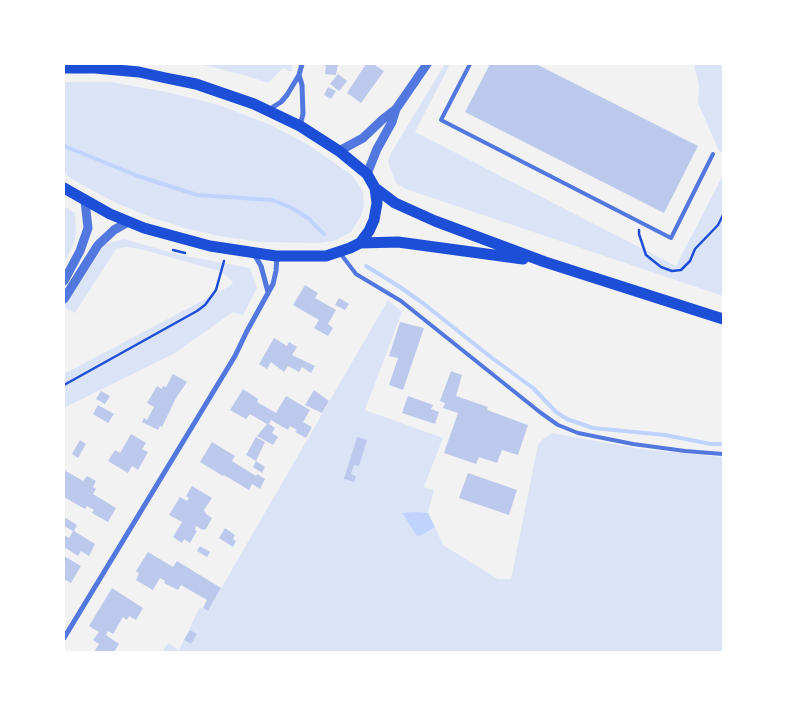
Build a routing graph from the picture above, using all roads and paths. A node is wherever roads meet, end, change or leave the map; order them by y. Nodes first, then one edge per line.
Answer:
1 (302, 64) edge
2 (427, 64) edge
3 (470, 64) edge
4 (118, 67) edge
5 (64, 68) edge
6 (300, 75) junction
7 (396, 109) junction
8 (271, 112) junction
9 (300, 126) junction
10 (340, 151) junction
11 (714, 154) dead end
12 (368, 174) junction
13 (64, 188) edge
14 (375, 188) junction
15 (85, 201) junction
16 (723, 215) edge
17 (128, 222) junction
18 (641, 223) junction
19 (360, 243) junction
20 (340, 253) junction
21 (254, 254) junction
22 (276, 256) junction
23 (224, 261) dead end
24 (545, 262) junction
25 (64, 280) edge
26 (268, 292) junction
27 (64, 299) edge
28 (723, 319) edge
29 (64, 385) edge
30 (723, 454) edge
31 (64, 638) edge

1 - 6 street
2 - 7 street
3 - 18 lane
4 - 5 main road
4 - 8 main road
6 - 8 street
6 - 9 street
7 - 10 street
7 - 12 street
8 - 9 main road
9 - 10 main road
10 - 12 main road
11 - 18 lane
12 - 14 main road
13 - 15 main road
14 - 19 main road
14 - 24 main road
15 - 17 main road
15 - 25 street
16 - 18 path
17 - 21 main road
17 - 27 street
19 - 20 main road
19 - 24 main road
20 - 22 main road
20 - 30 lane
21 - 22 main road
21 - 26 street
22 - 26 street
23 - 29 path
24 - 28 main road
26 - 31 street

